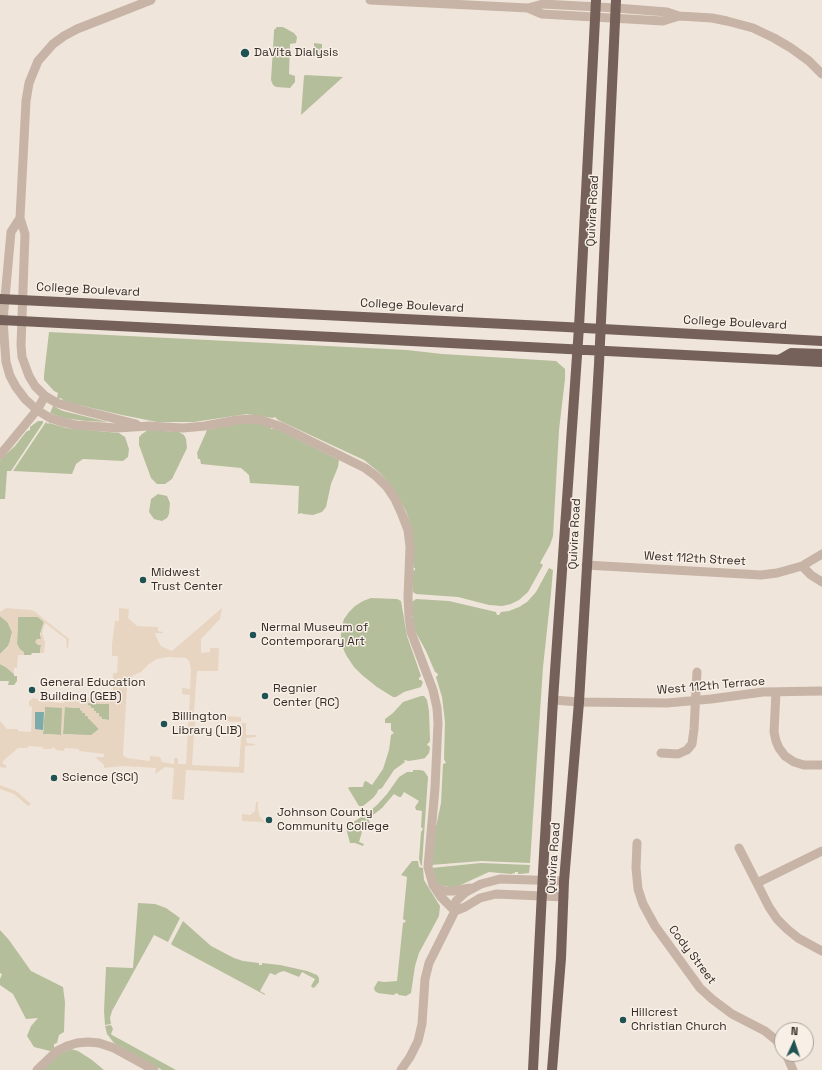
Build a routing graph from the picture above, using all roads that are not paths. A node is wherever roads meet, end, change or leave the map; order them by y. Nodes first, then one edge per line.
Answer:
1 (151, 0) edge
2 (370, 0) edge
3 (138, 2) edge
4 (596, 3) edge
5 (616, 4) edge
6 (528, 8) junction
7 (680, 16) junction
8 (595, 18) junction
9 (615, 19) junction
10 (822, 74) edge
11 (20, 218) junction
12 (2, 299) edge
13 (22, 300) junction
14 (2, 320) edge
15 (21, 321) junction
16 (579, 328) junction
17 (600, 330) junction
18 (822, 341) edge
19 (577, 350) junction
20 (600, 350) junction
21 (822, 354) edge
22 (779, 360) junction
23 (822, 362) edge
24 (45, 396) junction
25 (37, 410) junction
26 (149, 426) junction
27 (0, 455) edge
28 (822, 554) edge
29 (586, 565) junction
30 (802, 566) junction
31 (822, 582) edge
32 (697, 672) dead end
33 (822, 691) edge
34 (776, 692) junction
35 (553, 700) junction
36 (696, 701) junction
37 (579, 702) junction
38 (661, 753) dead end
39 (822, 765) edge
40 (637, 843) dead end
41 (738, 848) dead end
42 (822, 851) edge
43 (542, 880) junction
44 (564, 881) junction
45 (756, 883) junction
46 (434, 887) junction
47 (473, 888) junction
48 (541, 896) junction
49 (564, 897) junction
50 (455, 911) junction
51 (822, 951) edge
52 (774, 1038) edge
53 (38, 1070) edge
54 (154, 1070) edge
55 (401, 1070) edge
56 (533, 1070) edge
57 (552, 1070) edge

1 - 3 street
2 - 6 street
3 - 11 street
4 - 5 street
4 - 6 street
4 - 8 main road, Quivira Road
5 - 7 street
5 - 9 main road, Quivira Road
6 - 8 street
7 - 9 street
7 - 10 street
8 - 9 street
8 - 16 main road, Quivira Road
9 - 17 main road, Quivira Road
11 - 12 street
11 - 13 street
12 - 13 main road, College Boulevard
12 - 14 street
13 - 15 street
13 - 16 main road, College Boulevard
14 - 15 main road
14 - 25 street
15 - 19 main road
15 - 24 street
16 - 17 main road, College Boulevard
16 - 19 main road, Quivira Road
17 - 18 main road, College Boulevard
17 - 20 main road, Quivira Road
19 - 20 main road
19 - 35 main road, Quivira Road
20 - 22 main road
20 - 29 main road, Quivira Road
21 - 22 main road
22 - 23 main road
24 - 25 street
24 - 26 street
25 - 26 street
25 - 27 street
26 - 46 street
28 - 30 street, West 112th Street
29 - 30 street, West 112th Street
29 - 37 main road, Quivira Road
30 - 31 street
32 - 36 street
33 - 34 street, West 112th Terrace
34 - 36 street, West 112th Terrace
34 - 39 street
35 - 37 street, West 112th Terrace
35 - 43 main road, Quivira Road
36 - 37 street, West 112th Terrace
36 - 38 street
37 - 44 main road, Quivira Road
40 - 52 street, Cody Street
41 - 45 street
42 - 45 street
43 - 44 street
43 - 47 street
43 - 48 main road, Quivira Road
44 - 49 main road, Quivira Road
45 - 51 street
46 - 47 street
46 - 50 street
47 - 50 street
48 - 49 street
48 - 50 street
48 - 56 main road, Quivira Road
49 - 57 main road, Quivira Road
50 - 55 street
53 - 54 street

